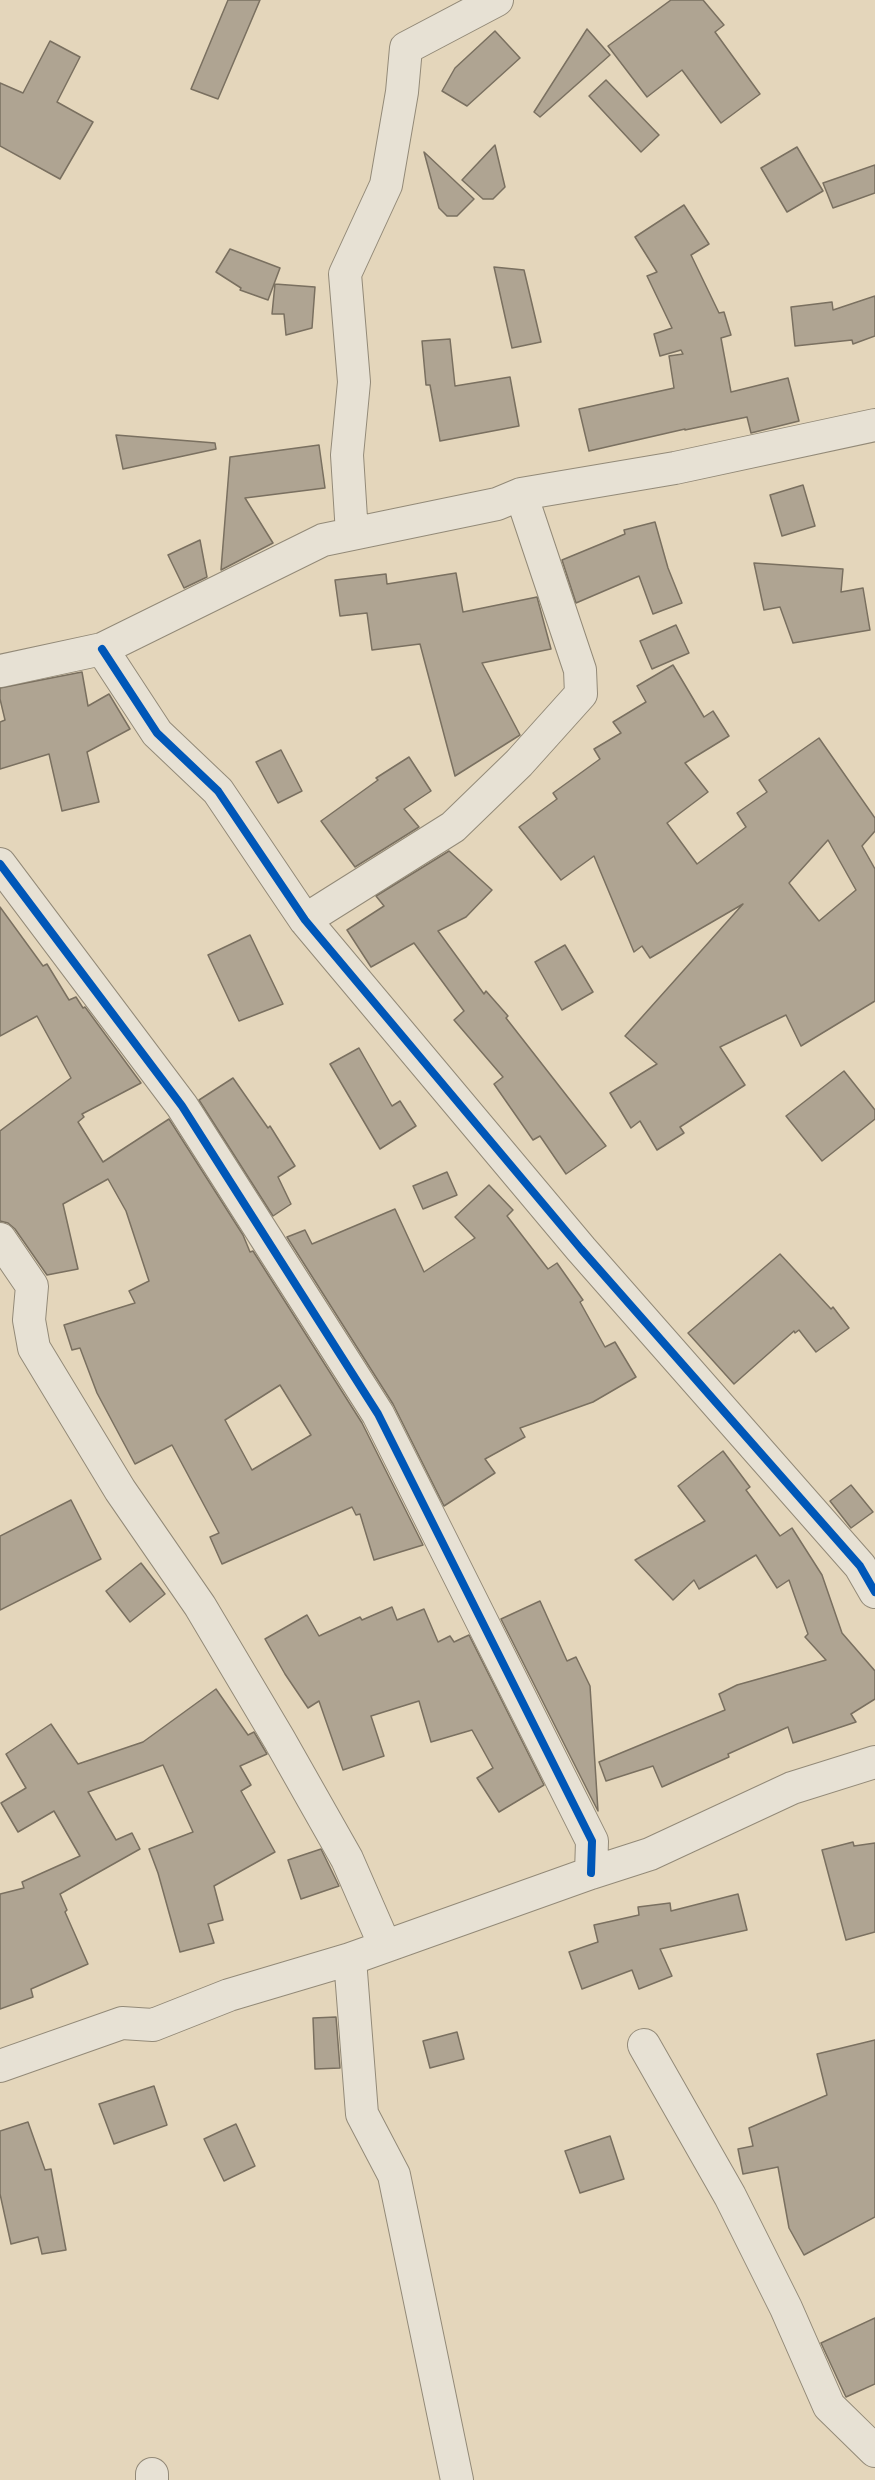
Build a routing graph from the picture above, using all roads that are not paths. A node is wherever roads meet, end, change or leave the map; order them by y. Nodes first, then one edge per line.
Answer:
1 (497, 0) edge
2 (875, 425) edge
3 (521, 494) junction
4 (352, 534) junction
5 (102, 649) junction
6 (0, 671) edge
7 (0, 864) edge
8 (305, 920) junction
9 (0, 1239) edge
10 (875, 1593) edge
11 (875, 1762) edge
12 (591, 1873) junction
13 (385, 1946) junction
14 (350, 1959) junction
15 (644, 2045) dead end
16 (0, 2066) edge
17 (875, 2451) edge
18 (457, 2480) edge

1 - 4 street
2 - 3 street
3 - 4 street
3 - 8 street
4 - 5 street
5 - 6 street
5 - 8 street
7 - 12 street
8 - 10 street
9 - 13 street
11 - 12 street
12 - 13 street
13 - 14 street
14 - 16 street
14 - 18 street
15 - 17 street

